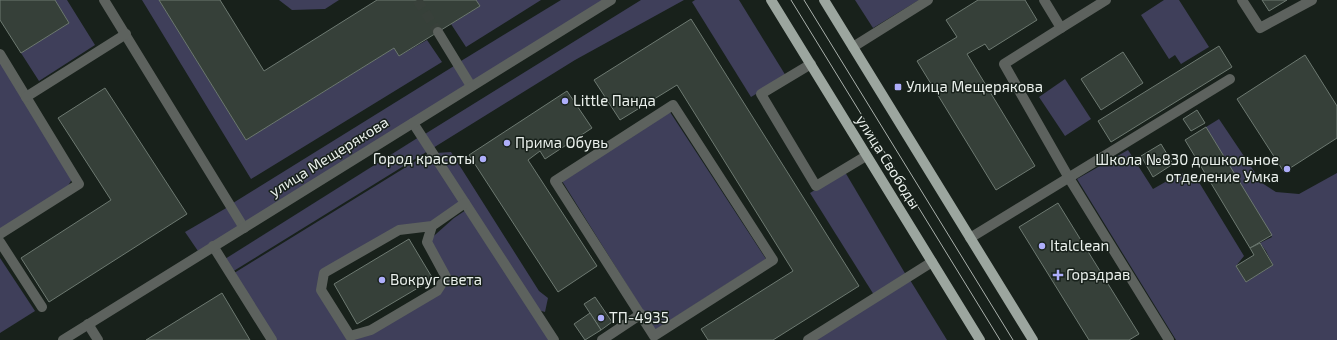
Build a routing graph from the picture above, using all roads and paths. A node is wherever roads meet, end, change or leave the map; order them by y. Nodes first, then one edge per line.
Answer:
1 (104, 0) edge
2 (611, 0) edge
3 (771, 0) edge
4 (824, 0) edge
5 (928, 0) edge
6 (1044, 0) edge
7 (1106, 0) edge
8 (1242, 0) edge
9 (1312, 0) edge
10 (1061, 28) junction
11 (438, 32) tunnel mouth
12 (126, 34) junction
13 (853, 47) junction
14 (0, 54) edge
15 (811, 64) junction
16 (1230, 79) dead end
17 (471, 86) junction
18 (26, 97) junction
19 (413, 123) junction
20 (866, 156) junction
21 (1070, 178) junction
22 (466, 204) junction
23 (432, 226) junction
24 (244, 228) junction
25 (0, 234) edge
26 (970, 238) junction
27 (0, 242) edge
28 (213, 246) junction
29 (932, 262) junction
30 (42, 307) dead end
31 (641, 314) junction
32 (88, 324) junction
33 (655, 338) edge
34 (63, 340) edge
35 (98, 340) edge
36 (272, 340) edge
37 (554, 340) edge
38 (602, 340) edge
39 (808, 340) edge
40 (980, 340) edge
41 (1033, 340) edge
42 (1168, 340) edge

1 - 12 street
2 - 17 street, улица Мещерякова
3 - 15 main road, улица Свободы
4 - 13 main road, улица Свободы
5 - 13 street
6 - 10 street
7 - 10 street
8 - 9 street
10 - 21 street
11 - 17 street
12 - 18 street
12 - 24 street
13 - 26 main road, улица Свободы
14 - 18 street
15 - 20 main road, улица Свободы
15 - 20 street
16 - 21 street
17 - 19 street, улица Мещерякова
18 - 25 street
19 - 22 street
19 - 24 street, улица Мещерякова
20 - 29 main road, улица Свободы
21 - 26 street
21 - 42 street
22 - 23 street
22 - 37 street
23 - 23 street
24 - 28 street, улица Мещерякова
26 - 41 main road, улица Свободы
27 - 30 street
28 - 32 street, улица Мещерякова
28 - 36 street
29 - 39 street
29 - 40 main road, улица Свободы
31 - 33 street
31 - 33 street
31 - 38 street
32 - 34 street, улица Мещерякова
32 - 35 street

